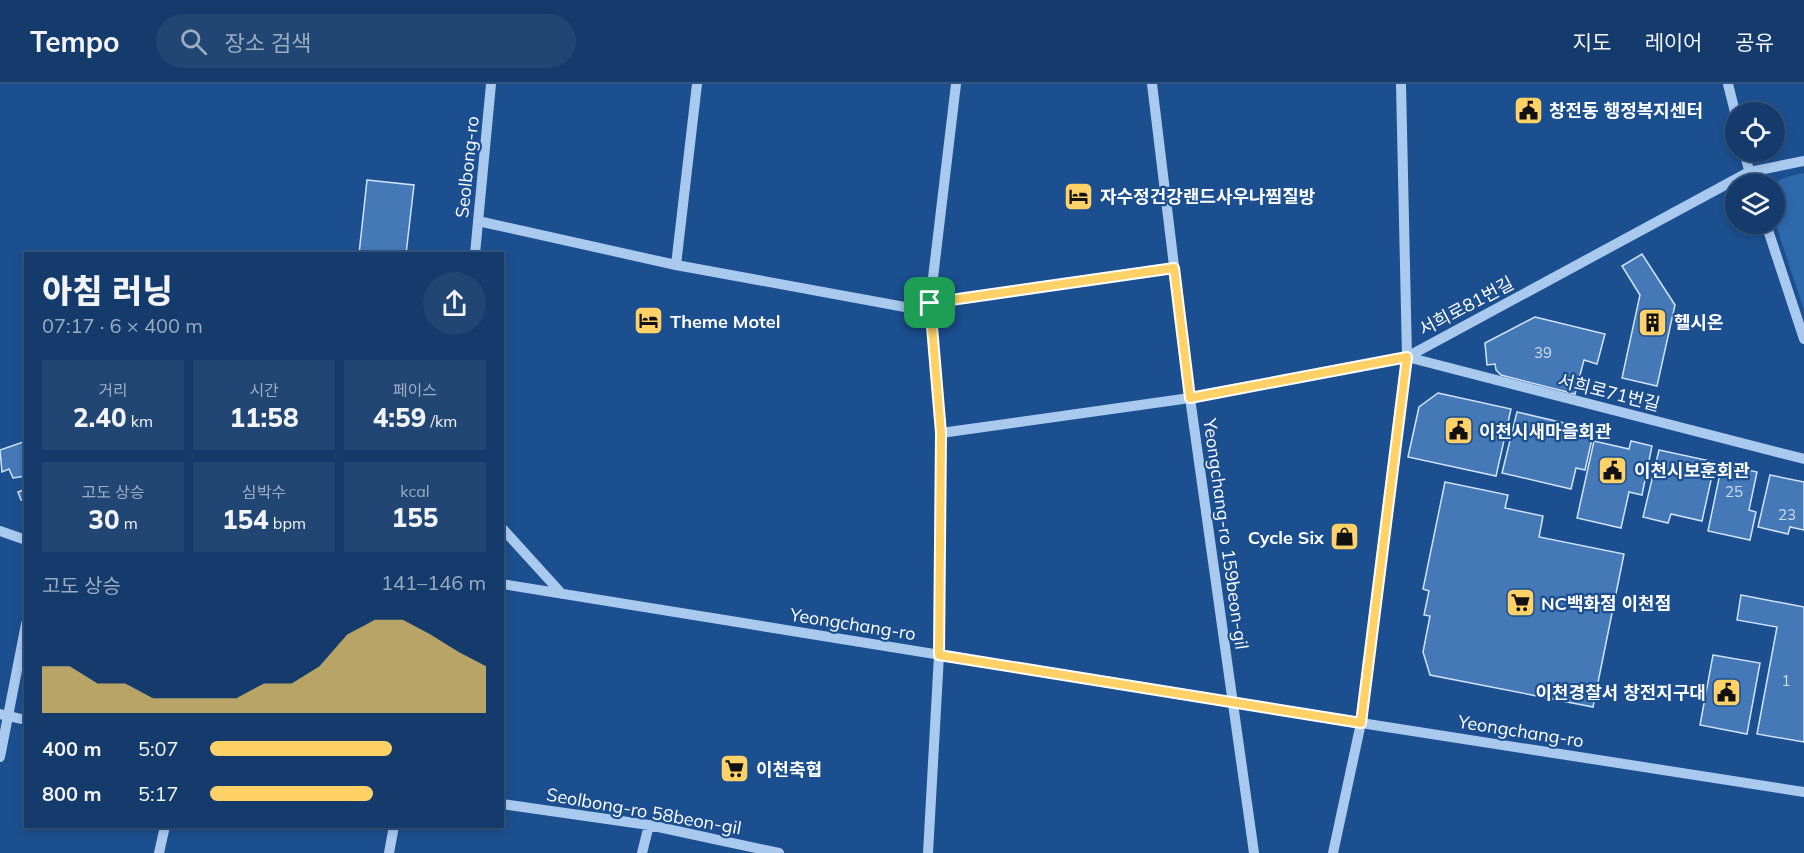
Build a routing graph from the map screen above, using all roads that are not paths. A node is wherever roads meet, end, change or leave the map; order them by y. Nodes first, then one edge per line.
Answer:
1 (491, 84) edge
2 (698, 84) edge
3 (956, 84) edge
4 (1152, 84) edge
5 (1401, 84) edge
6 (1728, 84) edge
7 (1732, 102) edge
8 (1804, 161) edge
9 (1746, 162) edge
10 (1749, 172) junction
11 (478, 221) junction
12 (1769, 234) edge
13 (475, 252) edge
14 (676, 265) junction
15 (1174, 268) junction
16 (931, 308) junction
17 (1804, 339) edge
18 (1407, 357) junction
19 (1190, 398) junction
20 (941, 433) junction
21 (1804, 459) edge
22 (504, 530) edge
23 (0, 531) edge
24 (24, 539) edge
25 (504, 584) edge
26 (562, 594) junction
27 (24, 632) edge
28 (939, 655) junction
29 (1234, 702) junction
30 (4, 716) edge
31 (24, 720) edge
32 (1361, 723) junction
33 (0, 757) edge
34 (1804, 792) edge
35 (504, 804) edge
36 (650, 825) junction
37 (165, 828) edge
38 (394, 828) edge
39 (159, 853) edge
40 (389, 853) edge
41 (642, 853) edge
42 (779, 853) edge
43 (928, 853) edge
44 (1254, 853) edge
45 (1333, 853) edge

1 - 11 street, Seolbong-ro
2 - 14 street
3 - 16 street
4 - 15 street, Yeongchang-ro 159beon-gil
5 - 18 street
6 - 7 street
8 - 10 street, 서희로81번길
9 - 10 street
10 - 18 street, 서희로81번길
11 - 13 street, Seolbong-ro
11 - 14 street
12 - 17 street
14 - 16 street
15 - 16 street
15 - 19 street, Yeongchang-ro 159beon-gil
16 - 20 street
18 - 19 street, 서희로81번길
18 - 21 street, 서희로71번길
18 - 32 street
19 - 20 street, 서희로81번길
19 - 29 street, Yeongchang-ro 159beon-gil
20 - 28 street
22 - 26 street
23 - 24 street
25 - 26 street, Yeongchang-ro
26 - 28 street, Yeongchang-ro
27 - 30 street
28 - 29 street, Yeongchang-ro
28 - 43 street
29 - 32 street, Yeongchang-ro
29 - 44 street
30 - 31 street
30 - 33 street
32 - 34 street, Yeongchang-ro
32 - 45 street
35 - 36 street, Seolbong-ro 58beon-gil
36 - 41 street
36 - 42 street, Seolbong-ro 58beon-gil
37 - 39 street
38 - 40 street

